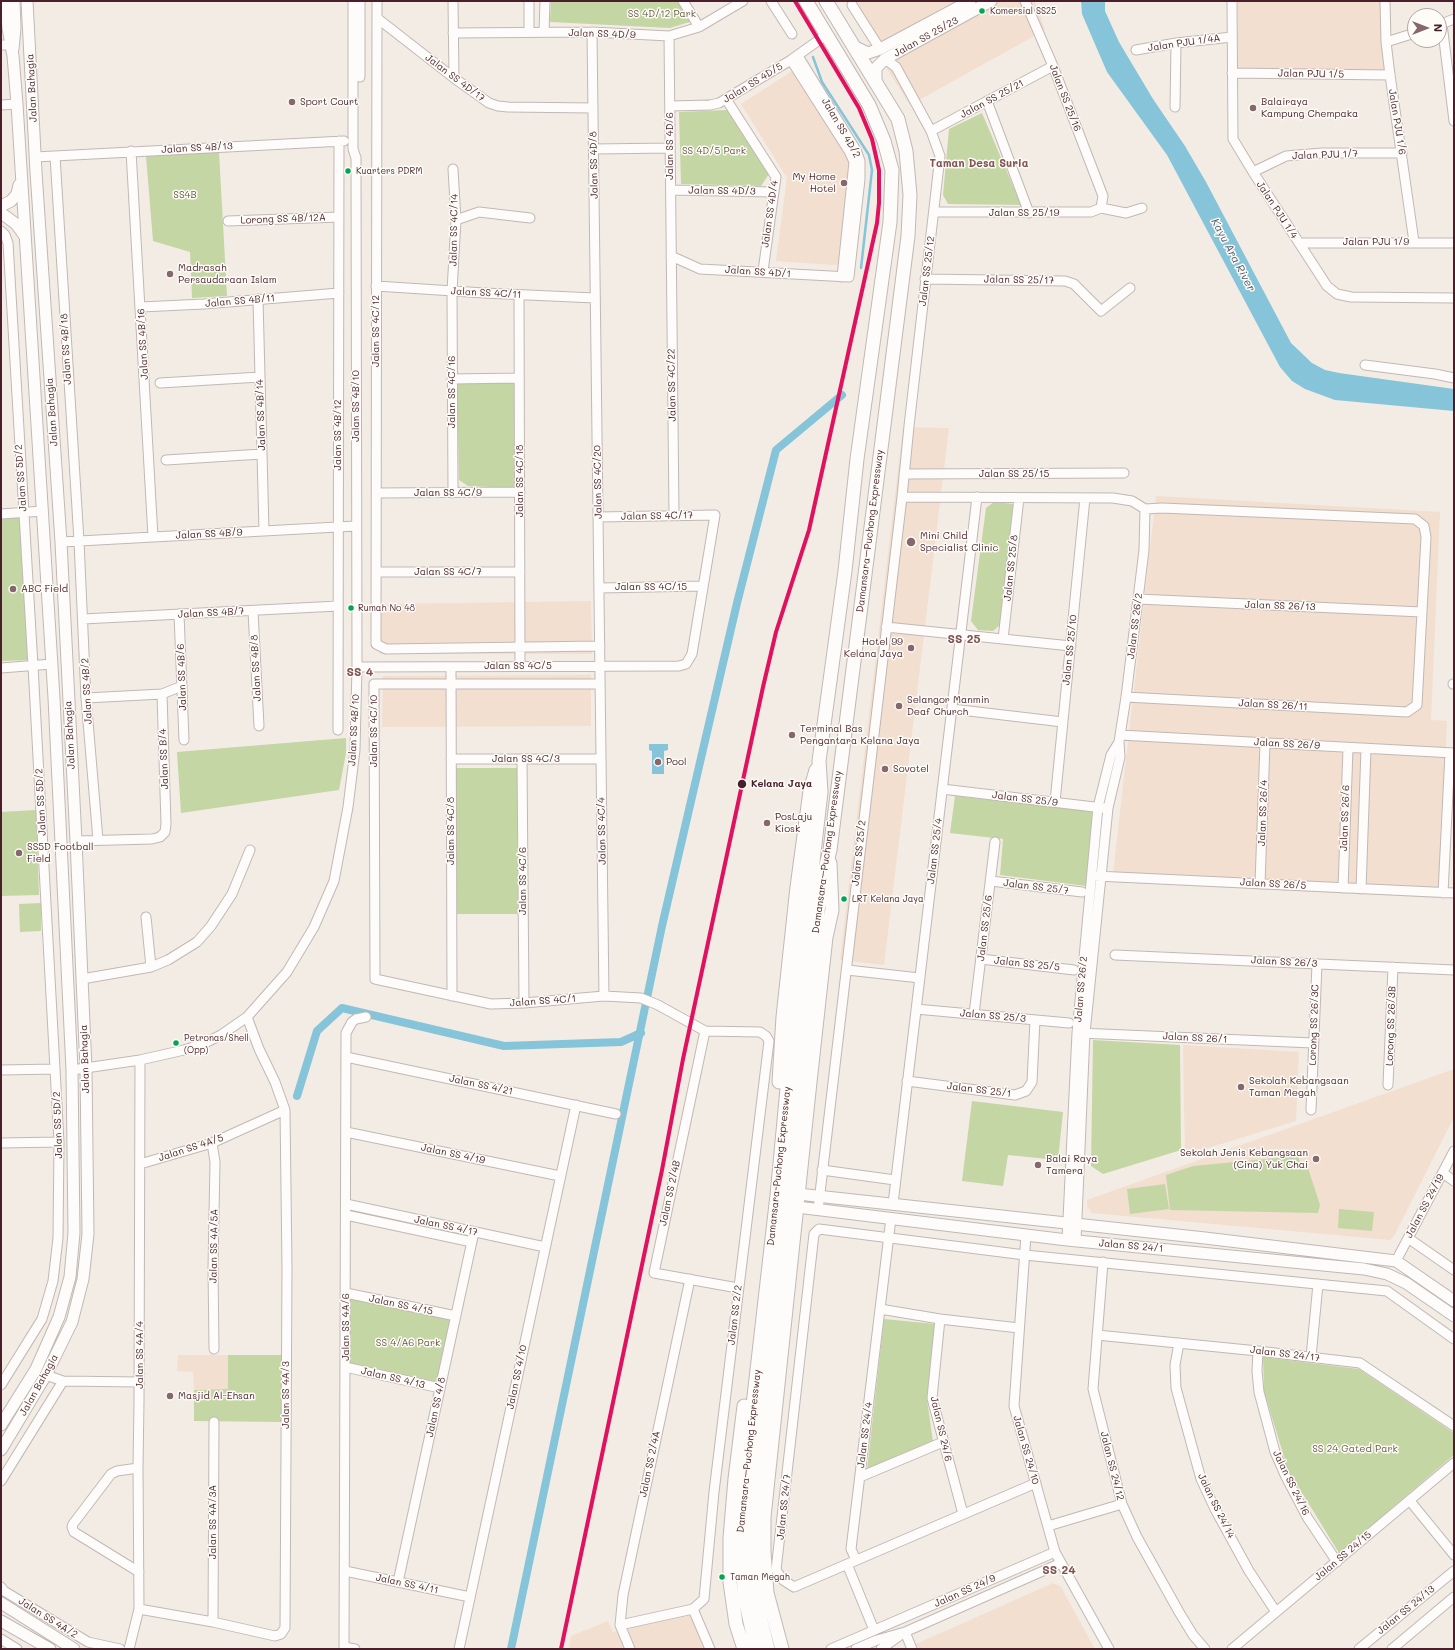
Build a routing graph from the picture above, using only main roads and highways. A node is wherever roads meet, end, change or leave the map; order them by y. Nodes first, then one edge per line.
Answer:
1 (6, 1) edge
2 (28, 1) edge
3 (806, 1) edge
4 (826, 1) edge
5 (970, 1) edge
6 (990, 1) edge
7 (6, 45) edge
8 (853, 46) junction
9 (882, 54) junction
10 (876, 81) junction
11 (21, 178) junction
12 (1, 206) edge
13 (1, 213) edge
14 (24, 235) junction
15 (44, 284) junction
16 (27, 285) junction
17 (46, 324) junction
18 (30, 326) junction
19 (49, 611) junction
20 (64, 611) junction
21 (819, 761) junction
22 (830, 850) junction
23 (788, 1078) joint
24 (798, 1201) junction
25 (776, 1253) junction
26 (1454, 1301) edge
27 (1454, 1316) edge
28 (1, 1425) edge
29 (1, 1450) edge
30 (1, 1603) edge
31 (1, 1621) edge
32 (50, 1649) edge
33 (74, 1649) edge
34 (744, 1649) edge
35 (756, 1649) edge
36 (768, 1649) edge
37 (782, 1649) edge

1 - 7 main road, Jalan Bahagia
2 - 15 main road, Jalan Bahagia
3 - 21 highway, Damansara–Puchong Expressway
4 - 8 highway, Damansara–Puchong Expressway
5 - 9 main road, Jalan SS 25/23
6 - 9 main road, Jalan SS 25/23
7 - 11 main road, Jalan Bahagia
8 - 9 main road, Jalan SS 25/23
8 - 10 highway, Damansara–Puchong Expressway
9 - 10 main road, Jalan SS 25/23
10 - 22 highway, Damansara–Puchong Expressway
11 - 12 main road
11 - 14 main road, Jalan Bahagia
13 - 14 main road
14 - 16 main road, Jalan Bahagia
15 - 16 main road
15 - 17 main road, Jalan Bahagia
16 - 18 main road, Jalan Bahagia
17 - 18 main road
17 - 20 main road, Jalan Bahagia
18 - 19 main road, Jalan Bahagia
19 - 20 main road
19 - 28 main road, Jalan Bahagia
20 - 29 main road, Jalan Bahagia
21 - 23 highway, Damansara–Puchong Expressway
21 - 34 highway
22 - 24 highway
22 - 25 highway, Damansara-Puchong Expressway
23 - 25 highway, Damansara-Puchong Expressway
24 - 26 main road, Jalan SS 24/1
24 - 27 main road, Jalan SS 24/1
24 - 37 highway
25 - 35 highway, Damansara–Puchong Expressway
25 - 36 highway, Damansara–Puchong Expressway
30 - 33 main road
31 - 32 main road

